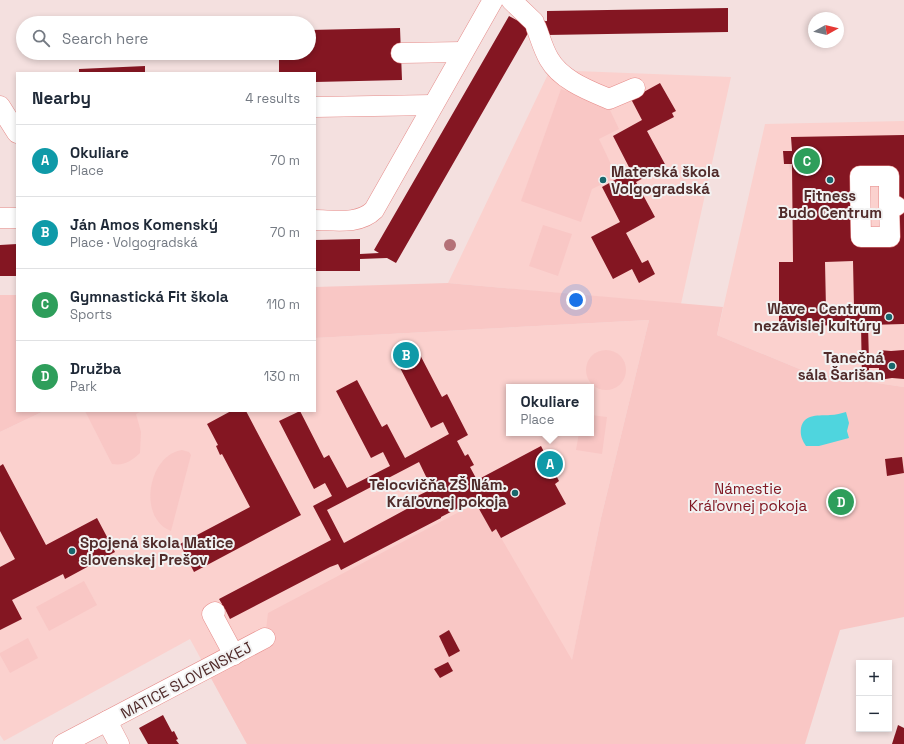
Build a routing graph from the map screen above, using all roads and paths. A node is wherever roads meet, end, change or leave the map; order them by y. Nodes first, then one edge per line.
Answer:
1 (493, 0) edge
2 (511, 0) edge
3 (463, 52) junction
4 (401, 54) dead end
5 (635, 88) dead end
6 (433, 105) junction
7 (0, 106) edge
8 (316, 107) edge
9 (16, 131) edge
10 (0, 218) edge
11 (16, 218) edge
12 (316, 220) edge
13 (215, 612) dead end
14 (265, 638) dead end
15 (234, 655) junction
16 (107, 721) junction
17 (63, 744) edge
18 (119, 744) edge

1 - 3 street
2 - 5 street
3 - 4 street
3 - 6 street
6 - 8 street
6 - 12 street
7 - 9 street
10 - 11 street
13 - 15 street
14 - 15 street, MATICE SLOVENSKEJ
15 - 16 street, MATICE SLOVENSKEJ
16 - 17 street, MATICE SLOVENSKEJ
16 - 18 street, MATICE SLOVENSKEJ

